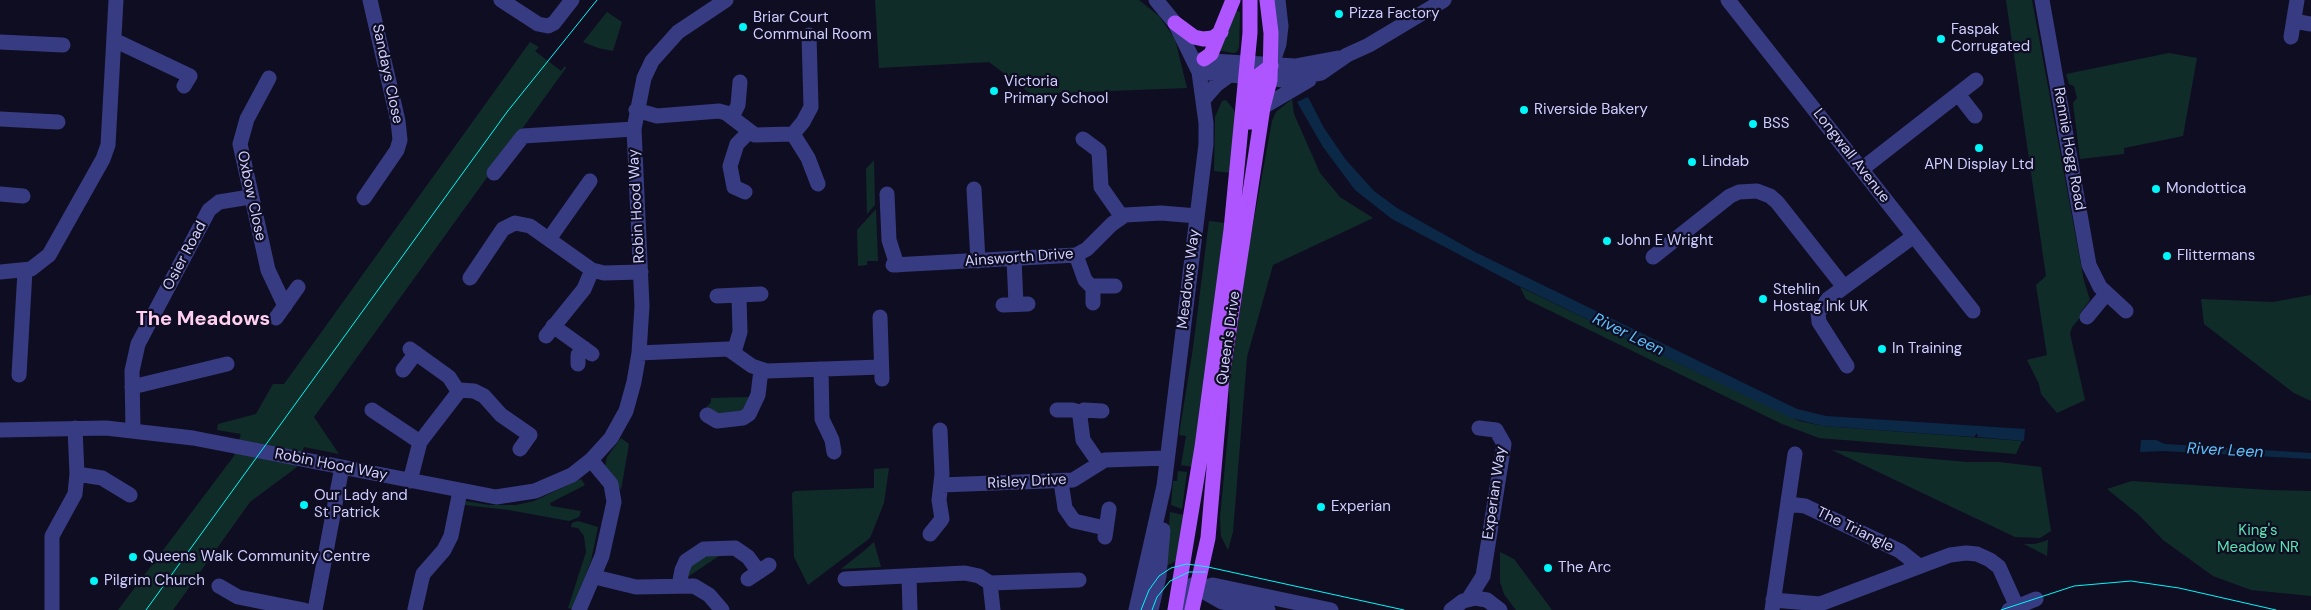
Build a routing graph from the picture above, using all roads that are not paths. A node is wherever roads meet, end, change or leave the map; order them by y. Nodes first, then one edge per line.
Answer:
1 (116, 0) edge
2 (370, 0) edge
3 (501, 0) edge
4 (572, 0) edge
5 (726, 0) edge
6 (1156, 0) edge
7 (1233, 0) edge
8 (1250, 0) edge
9 (1267, 0) edge
10 (1278, 0) edge
11 (1444, 0) edge
12 (1728, 0) edge
13 (2042, 0) edge
14 (2297, 0) edge
15 (2294, 21) junction
16 (1175, 23) junction
17 (2311, 24) edge
18 (1221, 32) junction
19 (809, 35) dead end
20 (2291, 37) dead end
21 (114, 40) junction
22 (0, 42) edge
23 (63, 45) dead end
24 (1347, 56) junction
25 (1199, 64) junction
26 (1254, 72) junction
27 (1321, 73) junction
28 (1976, 80) dead end
29 (740, 82) dead end
30 (184, 86) dead end
31 (270, 87) dead end
32 (1958, 94) junction
33 (1204, 100) junction
34 (1263, 107) junction
35 (636, 110) junction
36 (1975, 116) dead end
37 (732, 117) junction
38 (0, 119) edge
39 (58, 122) dead end
40 (634, 129) junction
41 (749, 132) junction
42 (793, 134) junction
43 (1083, 139) dead end
44 (1862, 169) junction
45 (494, 173) dead end
46 (590, 181) dead end
47 (818, 184) dead end
48 (974, 189) dead end
49 (745, 192) dead end
50 (372, 193) dead end
51 (0, 194) edge
52 (887, 194) dead end
53 (23, 196) dead end
54 (250, 197) junction
55 (1198, 216) junction
56 (1122, 217) junction
57 (1914, 236) junction
58 (549, 238) junction
59 (1076, 255) junction
60 (1652, 257) dead end
61 (1014, 259) junction
62 (978, 261) junction
63 (592, 270) junction
64 (26, 271) junction
65 (0, 272) edge
66 (641, 272) junction
67 (470, 278) dead end
68 (1115, 286) dead end
69 (298, 287) dead end
70 (1093, 287) junction
71 (1844, 287) junction
72 (761, 294) dead end
73 (2106, 294) junction
74 (717, 296) dead end
75 (739, 296) junction
76 (1093, 303) dead end
77 (1016, 304) dead end
78 (2126, 310) dead end
79 (1973, 311) dead end
80 (880, 317) dead end
81 (2087, 317) dead end
82 (734, 352) junction
83 (639, 353) junction
84 (227, 364) dead end
85 (578, 364) dead end
86 (1847, 366) dead end
87 (821, 369) junction
88 (404, 370) dead end
89 (760, 370) junction
90 (20, 375) dead end
91 (132, 388) junction
92 (458, 391) junction
93 (372, 410) dead end
94 (1056, 410) dead end
95 (1102, 411) dead end
96 (1082, 413) junction
97 (714, 423) dead end
98 (75, 428) junction
99 (1479, 428) dead end
100 (0, 430) edge
101 (133, 430) junction
102 (940, 430) dead end
103 (420, 442) junction
104 (520, 449) dead end
105 (834, 452) dead end
106 (1794, 454) dead end
107 (1167, 458) junction
108 (591, 460) junction
109 (1099, 463) junction
110 (342, 467) junction
111 (77, 474) junction
112 (410, 481) junction
113 (1061, 482) junction
114 (941, 485) junction
115 (1164, 486) junction
116 (460, 491) junction
117 (130, 495) dead end
118 (1788, 504) junction
119 (1109, 509) dead end
120 (930, 534) dead end
121 (1205, 554) junction
122 (1919, 566) junction
123 (759, 572) dead end
124 (1182, 576) junction
125 (1483, 576) junction
126 (595, 577) junction
127 (909, 577) junction
128 (845, 579) dead end
129 (1078, 580) dead end
130 (990, 583) junction
131 (219, 586) dead end
132 (680, 586) junction
133 (1230, 587) junction
134 (1197, 589) junction
135 (1469, 598) junction
136 (2036, 599) dead end
137 (1222, 602) junction
138 (1772, 605) edge
139 (1496, 606) edge
140 (2013, 608) edge
141 (415, 609) edge
142 (52, 610) edge
143 (304, 610) edge
144 (315, 610) edge
145 (579, 610) edge
146 (722, 610) edge
147 (910, 610) edge
148 (993, 610) edge
149 (1136, 610) edge
150 (1151, 610) edge
151 (1175, 610) edge
152 (1192, 610) edge
153 (1207, 610) edge
154 (1268, 610) edge
155 (1331, 610) edge
156 (1452, 610) edge

1 - 21 street
2 - 50 street, Sandays Close
3 - 4 street
5 - 35 street, Robin Hood Way
6 - 16 street
7 - 18 main road
8 - 26 main road, Queen's Drive
9 - 26 main road, Queen's Drive
10 - 26 street, Queen's Drive
11 - 24 street
12 - 44 street, Longwall Avenue
13 - 73 street, Rennie Hogg Road
14 - 15 street
15 - 17 street
15 - 20 street
16 - 18 main road
16 - 25 street
18 - 25 main road
19 - 42 street
21 - 30 street
21 - 64 street
22 - 23 street
24 - 26 street
24 - 27 street
25 - 26 street
25 - 33 street, Meadows Way
26 - 27 street
26 - 33 street
26 - 34 main road, Queen's Drive
26 - 124 main road, Queen's Drive
27 - 34 street
28 - 32 street
29 - 37 street
31 - 54 street, Oxbow Close
32 - 36 street
32 - 44 street
33 - 55 street, Meadows Way
34 - 121 main road, Queen's Drive
35 - 37 street
35 - 40 street, Robin Hood Way
37 - 41 street
38 - 39 street
40 - 45 street
40 - 66 street, Robin Hood Way
41 - 42 street
41 - 49 street
42 - 47 street
43 - 56 street
44 - 57 street, Longwall Avenue
46 - 58 street
48 - 62 street
51 - 53 street
52 - 62 street, Ainsworth Drive
54 - 69 street, Oxbow Close
54 - 91 street, Osier Road
55 - 56 street
55 - 107 street, Meadows Way
56 - 59 street, Ainsworth Drive
57 - 71 street
57 - 79 street, Longwall Avenue
58 - 63 street
58 - 67 street
59 - 61 street, Ainsworth Drive
59 - 70 street
60 - 71 street
61 - 62 street, Ainsworth Drive
61 - 77 street
63 - 66 street
63 - 85 street
64 - 65 street
64 - 90 street
66 - 83 street, Robin Hood Way
68 - 70 street
70 - 76 street
71 - 86 street
72 - 75 street
73 - 78 street, Rennie Hogg Road
73 - 81 street
74 - 75 street
75 - 82 street
80 - 87 street
82 - 83 street
82 - 89 street
83 - 108 street, Robin Hood Way
84 - 91 street
87 - 89 street
87 - 105 street
88 - 92 street
89 - 97 street
91 - 101 street, Osier Road
92 - 103 street
92 - 104 street
93 - 103 street
94 - 96 street
95 - 96 street
96 - 109 street
98 - 100 street, Robin Hood Way
98 - 101 street, Robin Hood Way
98 - 111 street
99 - 125 street, Experian Way
101 - 110 street, Robin Hood Way
102 - 114 street
103 - 112 street
106 - 118 street, The Triangle
107 - 109 street, Risley Drive
107 - 115 street, Meadows Way
108 - 116 street, Robin Hood Way
108 - 126 street
109 - 113 street, Risley Drive
110 - 112 street, Robin Hood Way
110 - 144 street
111 - 117 street
111 - 142 street
112 - 116 street, Robin Hood Way
113 - 114 street, Risley Drive
113 - 119 street
114 - 120 street
115 - 149 street, Meadows Way
115 - 150 street, Meadows Way
116 - 141 street
118 - 122 street, The Triangle
118 - 138 street, The Triangle
121 - 133 street
121 - 134 main road, Queen's Drive
122 - 138 street, The Triangle
122 - 140 street, The Triangle
123 - 132 street
124 - 134 street
124 - 151 main road, Queen's Drive
125 - 135 street, Experian Way
125 - 139 street, Experian Way
126 - 132 street
126 - 145 street
127 - 128 street
127 - 130 street
127 - 147 street
129 - 130 street
130 - 148 street
131 - 143 street
132 - 146 street
133 - 134 street
133 - 155 street
134 - 137 street
134 - 151 street
134 - 152 main road, Queen's Drive
135 - 139 street
135 - 156 street
136 - 140 street
137 - 153 street
137 - 154 street

